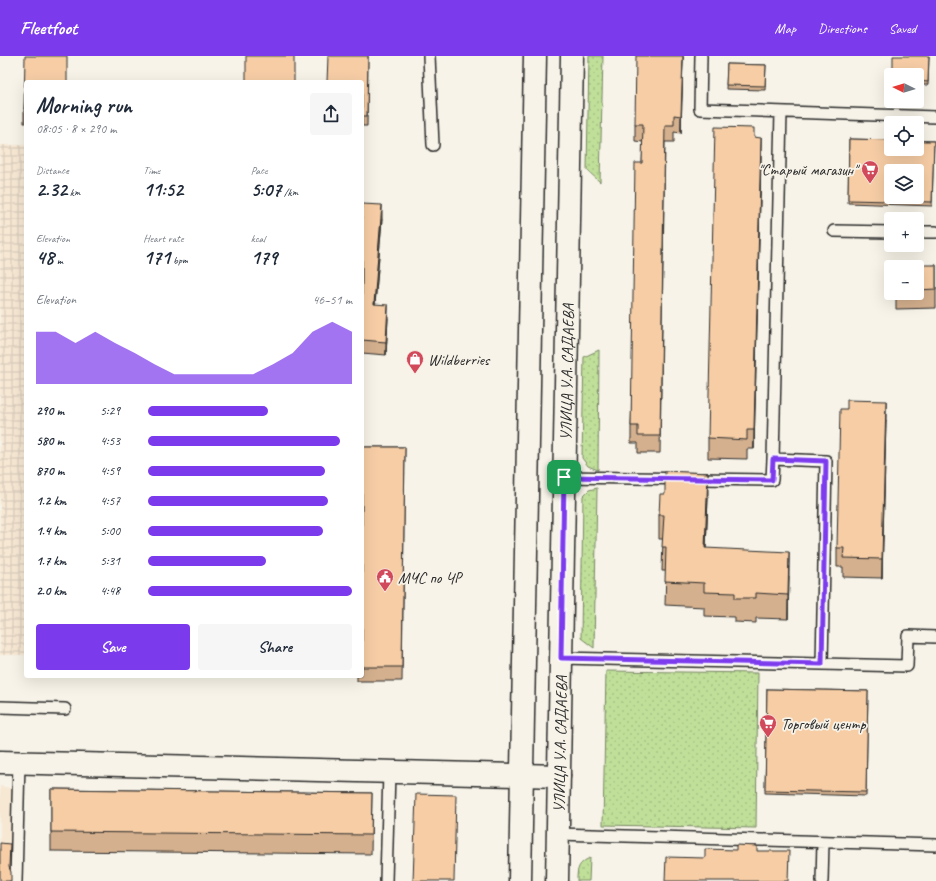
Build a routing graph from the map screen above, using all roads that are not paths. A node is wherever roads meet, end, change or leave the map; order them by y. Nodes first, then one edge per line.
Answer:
1 (429, 56) edge
2 (535, 56) edge
3 (572, 56) edge
4 (701, 56) edge
5 (781, 112) junction
6 (936, 116) edge
7 (433, 145) dead end
8 (834, 231) dead end
9 (884, 232) edge
10 (924, 232) edge
11 (936, 232) edge
12 (773, 459) junction
13 (564, 477) junction
14 (936, 637) edge
15 (561, 658) junction
16 (822, 664) junction
17 (0, 707) edge
18 (65, 709) dead end
19 (9, 762) edge
20 (389, 772) junction
21 (522, 775) junction
22 (559, 776) junction
23 (558, 834) junction
24 (823, 842) junction
25 (936, 845) edge
26 (16, 881) edge
27 (386, 881) edge
28 (520, 881) edge
29 (557, 881) edge
30 (822, 881) edge

1 - 7 lane
2 - 21 main road
3 - 13 main road, УЛИЦА У.А. САДАЕВА
4 - 5 lane
5 - 6 lane
5 - 12 lane
8 - 9 lane
10 - 11 lane
12 - 13 lane
12 - 16 lane
13 - 15 main road, УЛИЦА У.А. САДАЕВА
14 - 16 lane
15 - 16 lane
15 - 22 main road, УЛИЦА У.А. САДАЕВА
17 - 18 lane
19 - 20 main road
19 - 26 lane
20 - 21 main road
20 - 27 lane
21 - 22 main road
21 - 28 main road
22 - 23 main road, УЛИЦА У.А. САДАЕВА
23 - 24 lane
23 - 29 main road, УЛИЦА У.А. САДАЕВА
24 - 25 lane
24 - 30 lane

